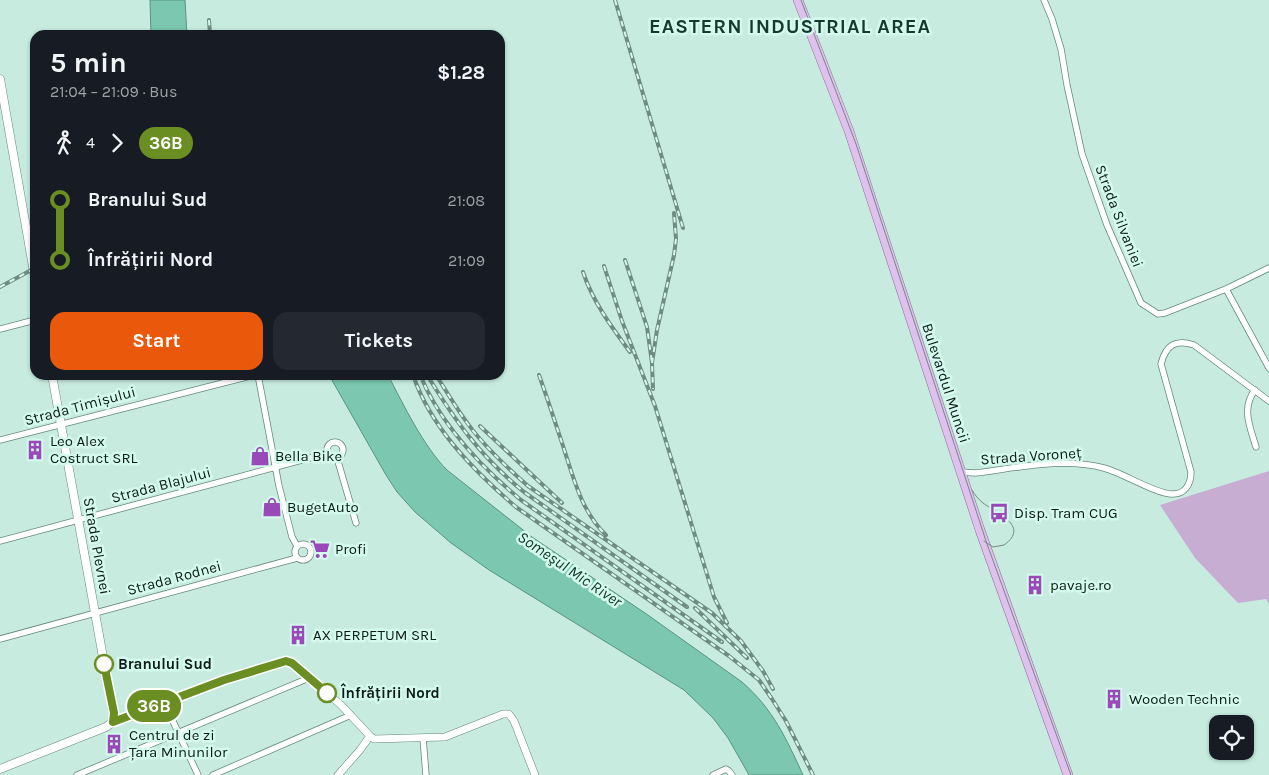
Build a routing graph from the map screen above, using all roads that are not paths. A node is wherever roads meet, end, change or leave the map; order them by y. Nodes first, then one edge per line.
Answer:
1 (798, 0) edge
2 (1044, 0) edge
3 (0, 79) edge
4 (30, 250) edge
5 (1269, 268) edge
6 (1226, 289) junction
7 (30, 321) edge
8 (0, 329) edge
9 (1269, 368) edge
10 (53, 380) edge
11 (236, 380) edge
12 (257, 380) edge
13 (1255, 390) junction
14 (1269, 401) edge
15 (61, 423) junction
16 (0, 440) edge
17 (1256, 447) dead end
18 (328, 453) junction
19 (337, 458) junction
20 (275, 468) junction
21 (961, 472) junction
22 (78, 519) junction
23 (356, 523) dead end
24 (0, 541) edge
25 (297, 546) junction
26 (297, 558) junction
27 (94, 613) junction
28 (0, 639) edge
29 (309, 678) junction
30 (164, 702) junction
31 (351, 715) junction
32 (113, 722) junction
33 (178, 733) junction
34 (370, 736) junction
35 (423, 738) junction
36 (0, 769) edge
37 (77, 775) edge
38 (198, 775) edge
39 (213, 775) edge
40 (338, 775) edge
41 (426, 775) edge
42 (535, 775) edge
43 (713, 775) edge
44 (732, 775) edge
45 (1068, 775) edge

1 - 21 main road, Bulevardul Muncii
2 - 6 street, Strada Silvaniei
3 - 4 main road
5 - 6 street, Strada Silvaniei
6 - 9 street
7 - 8 street
10 - 15 main road, Strada Plevnei
11 - 15 street, Strada Timișului
12 - 20 street, Strada Timișului
13 - 14 street, Strada Voroneț
13 - 17 street
13 - 21 street, Strada Voroneț
15 - 16 street, Strada Timișului
15 - 22 main road, Strada Plevnei
18 - 19 street
18 - 19 street, Strada Blajului
18 - 20 street, Strada Blajului
19 - 23 street, Strada Blajului
20 - 22 street, Strada Blajului
20 - 25 street, Strada Timișului
21 - 45 main road, Bulevardul Muncii
22 - 24 street, Strada Blajului
22 - 27 main road, Strada Plevnei
25 - 26 street
25 - 26 street
26 - 27 street, Strada Rodnei
27 - 28 street, Strada Rodnei
27 - 32 main road, Strada Plevnei
29 - 30 street
29 - 31 street
29 - 33 street
30 - 32 street
30 - 33 street
31 - 34 street
31 - 39 street
32 - 36 main road
33 - 37 street
33 - 38 street
34 - 35 street
34 - 40 street
35 - 41 street
35 - 42 street
43 - 44 street

